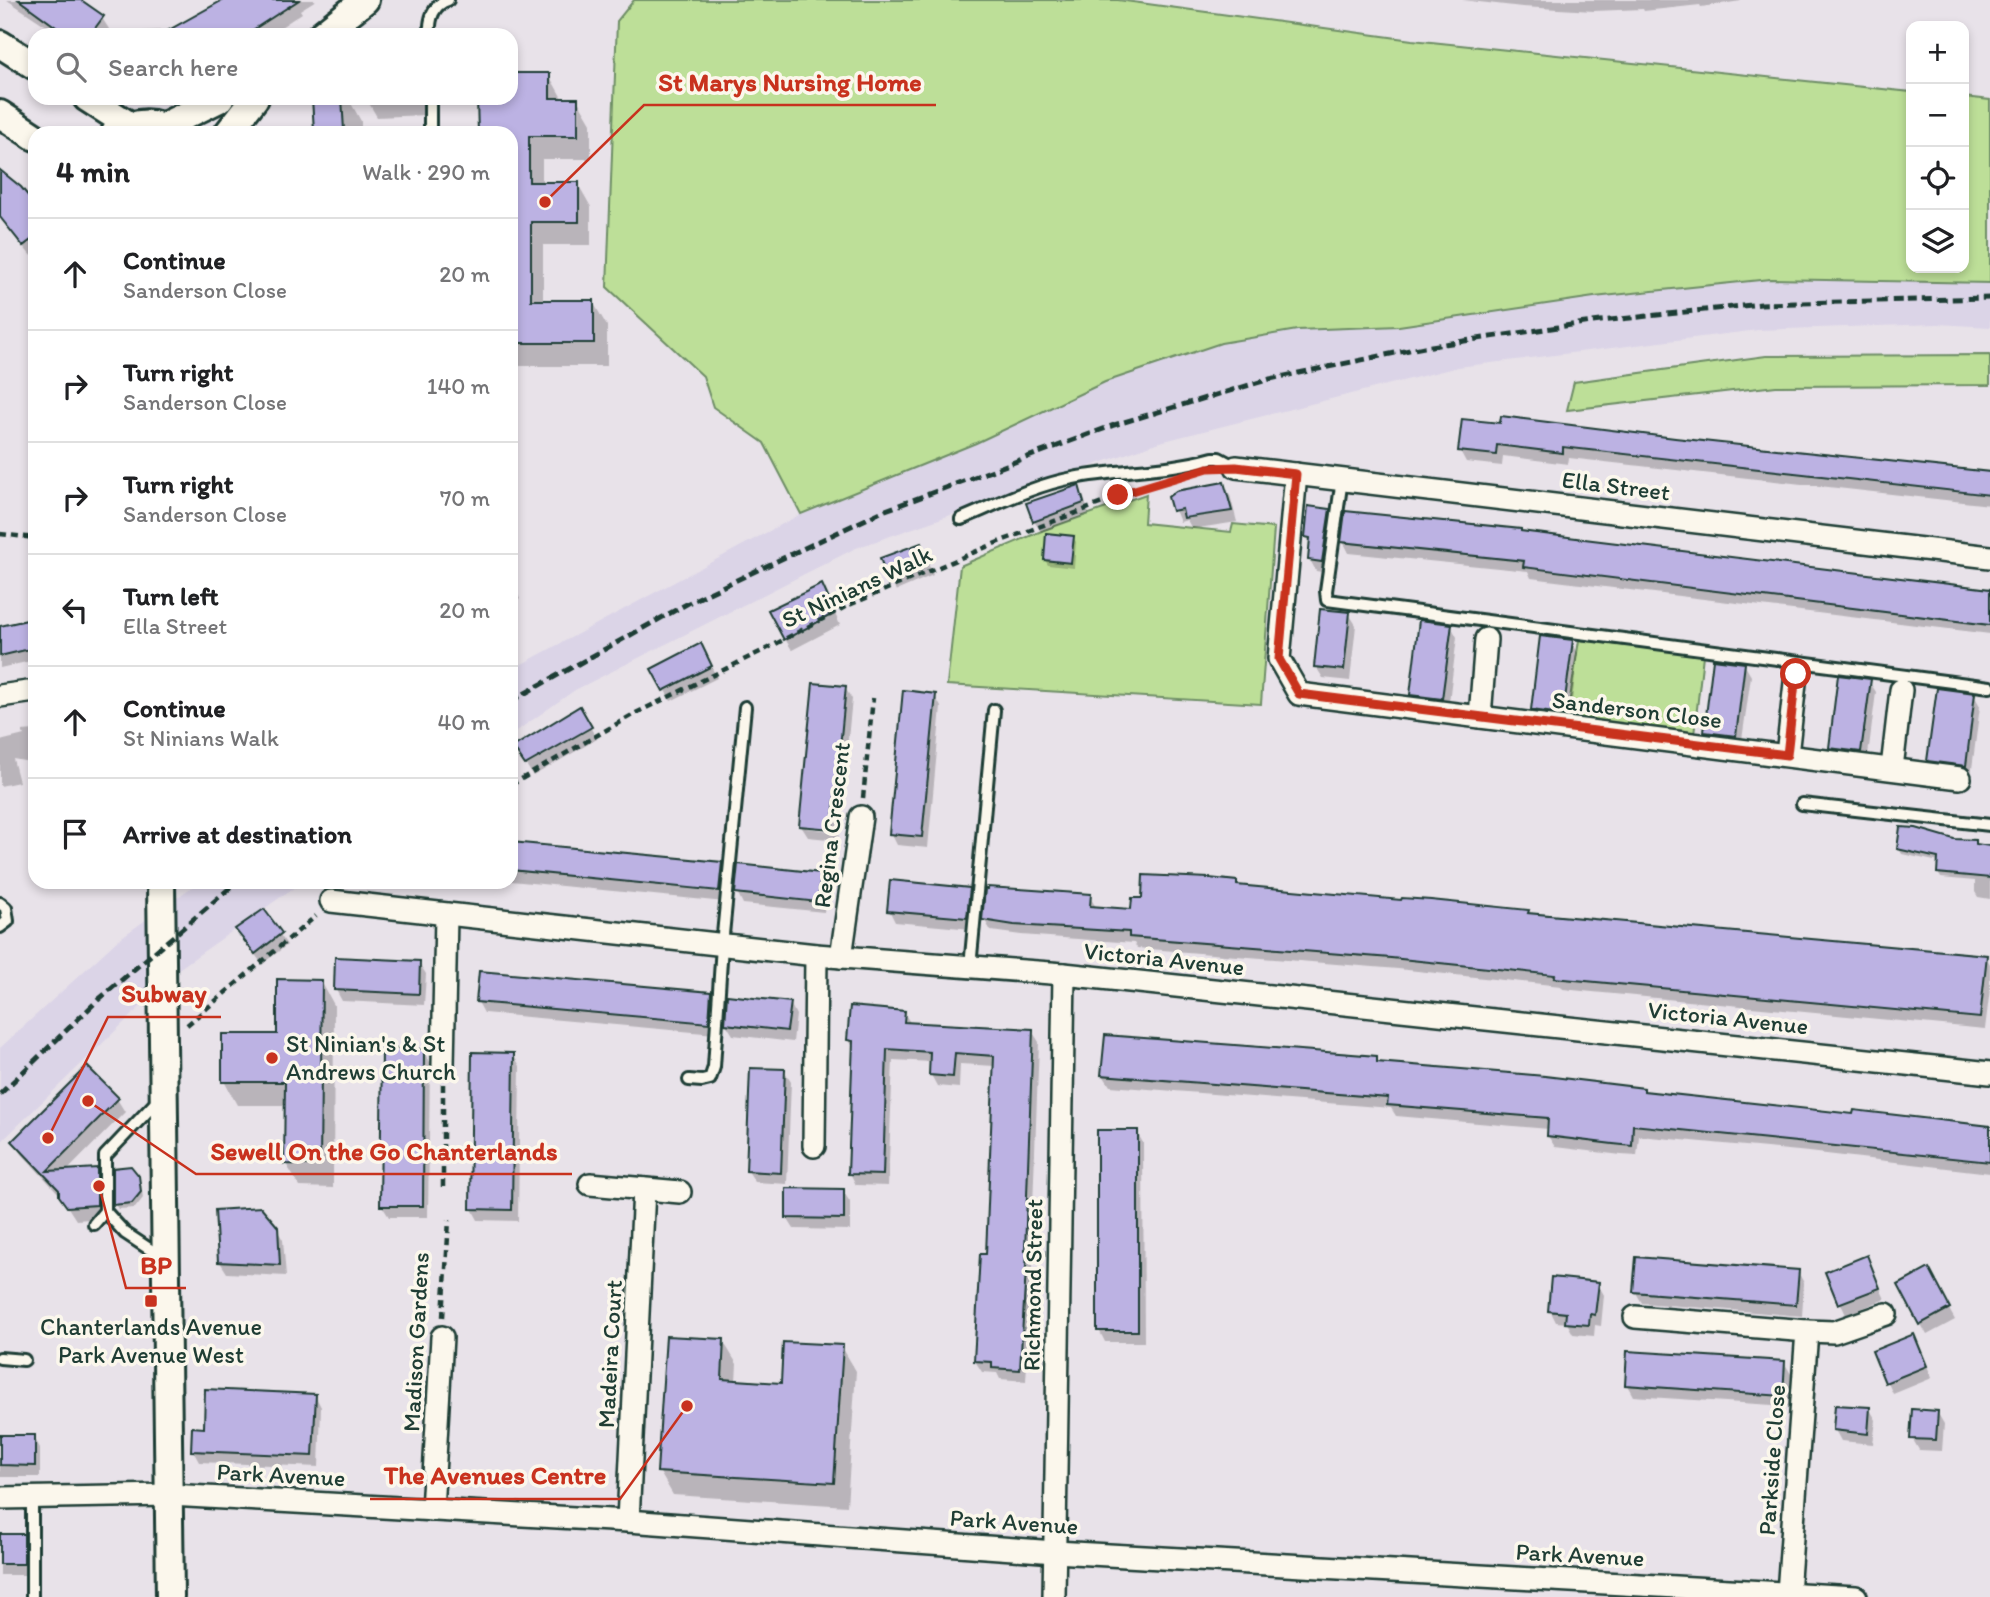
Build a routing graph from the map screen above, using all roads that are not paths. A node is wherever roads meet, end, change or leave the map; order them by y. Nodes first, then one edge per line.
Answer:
1 (365, 0) edge
2 (448, 0) edge
3 (330, 28) edge
4 (429, 28) edge
5 (0, 44) edge
6 (28, 62) edge
7 (95, 105) edge
8 (209, 105) edge
9 (250, 105) edge
10 (430, 105) edge
11 (0, 114) edge
12 (119, 126) edge
13 (136, 126) edge
14 (158, 126) edge
15 (175, 126) edge
16 (233, 126) edge
17 (430, 126) edge
18 (28, 132) edge
19 (1236, 467) joint
20 (1296, 474) junction
21 (1342, 479) junction
22 (961, 519) dead end
23 (1990, 557) edge
24 (1486, 639) dead end
25 (1796, 674) dead end
26 (1986, 687) edge
27 (1901, 690) dead end
28 (28, 692) edge
29 (0, 696) edge
30 (745, 707) dead end
31 (994, 710) dead end
32 (1480, 717) junction
33 (1787, 755) junction
34 (1892, 768) junction
35 (1960, 778) dead end
36 (1802, 804) dead end
37 (861, 817) road end
38 (1990, 825) edge
39 (161, 889) edge
40 (331, 901) road end
41 (0, 903) edge
42 (446, 915) junction
43 (0, 927) edge
44 (722, 945) junction
45 (816, 955) junction
46 (841, 957) junction
47 (970, 967) junction
48 (1064, 974) junction
49 (1990, 1058) edge
50 (443, 1066) road end
51 (1990, 1073) edge
52 (689, 1080) dead end
53 (163, 1094) junction
54 (814, 1146) dead end
55 (590, 1184) dead end
56 (644, 1189) junction
57 (680, 1192) dead end
58 (105, 1212) junction
59 (94, 1224) dead end
60 (166, 1259) junction
61 (1886, 1314) dead end
62 (1635, 1317) dead end
63 (1807, 1331) junction
64 (442, 1337) road end
65 (0, 1359) edge
66 (24, 1360) dead end
67 (170, 1496) junction
68 (0, 1498) edge
69 (32, 1498) junction
70 (432, 1510) junction
71 (628, 1521) junction
72 (1055, 1552) junction
73 (1788, 1593) junction
74 (32, 1597) edge
75 (170, 1597) edge
76 (1055, 1597) edge
77 (1856, 1597) edge

1 - 3 street
2 - 4 lane
5 - 6 street
7 - 12 street
8 - 15 street
9 - 16 street
10 - 17 lane
11 - 18 street
13 - 14 street
19 - 20 street, Ella Street
19 - 22 lane
20 - 21 street, Ella Street
20 - 32 street, Sanderson Close
21 - 23 street, Ella Street
21 - 26 lane
24 - 32 street
25 - 33 street
27 - 34 street
28 - 29 street
30 - 44 lane
31 - 47 lane
32 - 33 street, Sanderson Close
33 - 34 street, Sanderson Close
34 - 35 street, Sanderson Close
36 - 38 lane
37 - 46 street, Regina Crescent
39 - 53 street
40 - 42 street, Victoria Avenue
41 - 43 lane
42 - 44 street, Victoria Avenue
42 - 50 street
44 - 45 street, Victoria Avenue
44 - 52 lane
45 - 46 street, Victoria Avenue
45 - 54 street
46 - 47 street, Victoria Avenue
47 - 48 street, Victoria Avenue
48 - 51 street, Victoria Avenue
48 - 72 street, Richmond Street
49 - 51 lane
53 - 58 lane
53 - 60 street
55 - 56 street
56 - 57 street
56 - 71 street, Madeira Court
58 - 59 lane
58 - 60 lane
60 - 67 street
61 - 63 street
62 - 63 street
63 - 73 street, Parkside Close
64 - 70 street, Madison Gardens
65 - 66 lane
67 - 69 street, Park Avenue
67 - 70 street, Park Avenue
67 - 75 street
68 - 69 street, Park Avenue
69 - 74 lane
70 - 71 street, Park Avenue
71 - 72 street, Park Avenue
72 - 73 street, Park Avenue
72 - 76 street, Richmond Street
73 - 77 street, Park Avenue

